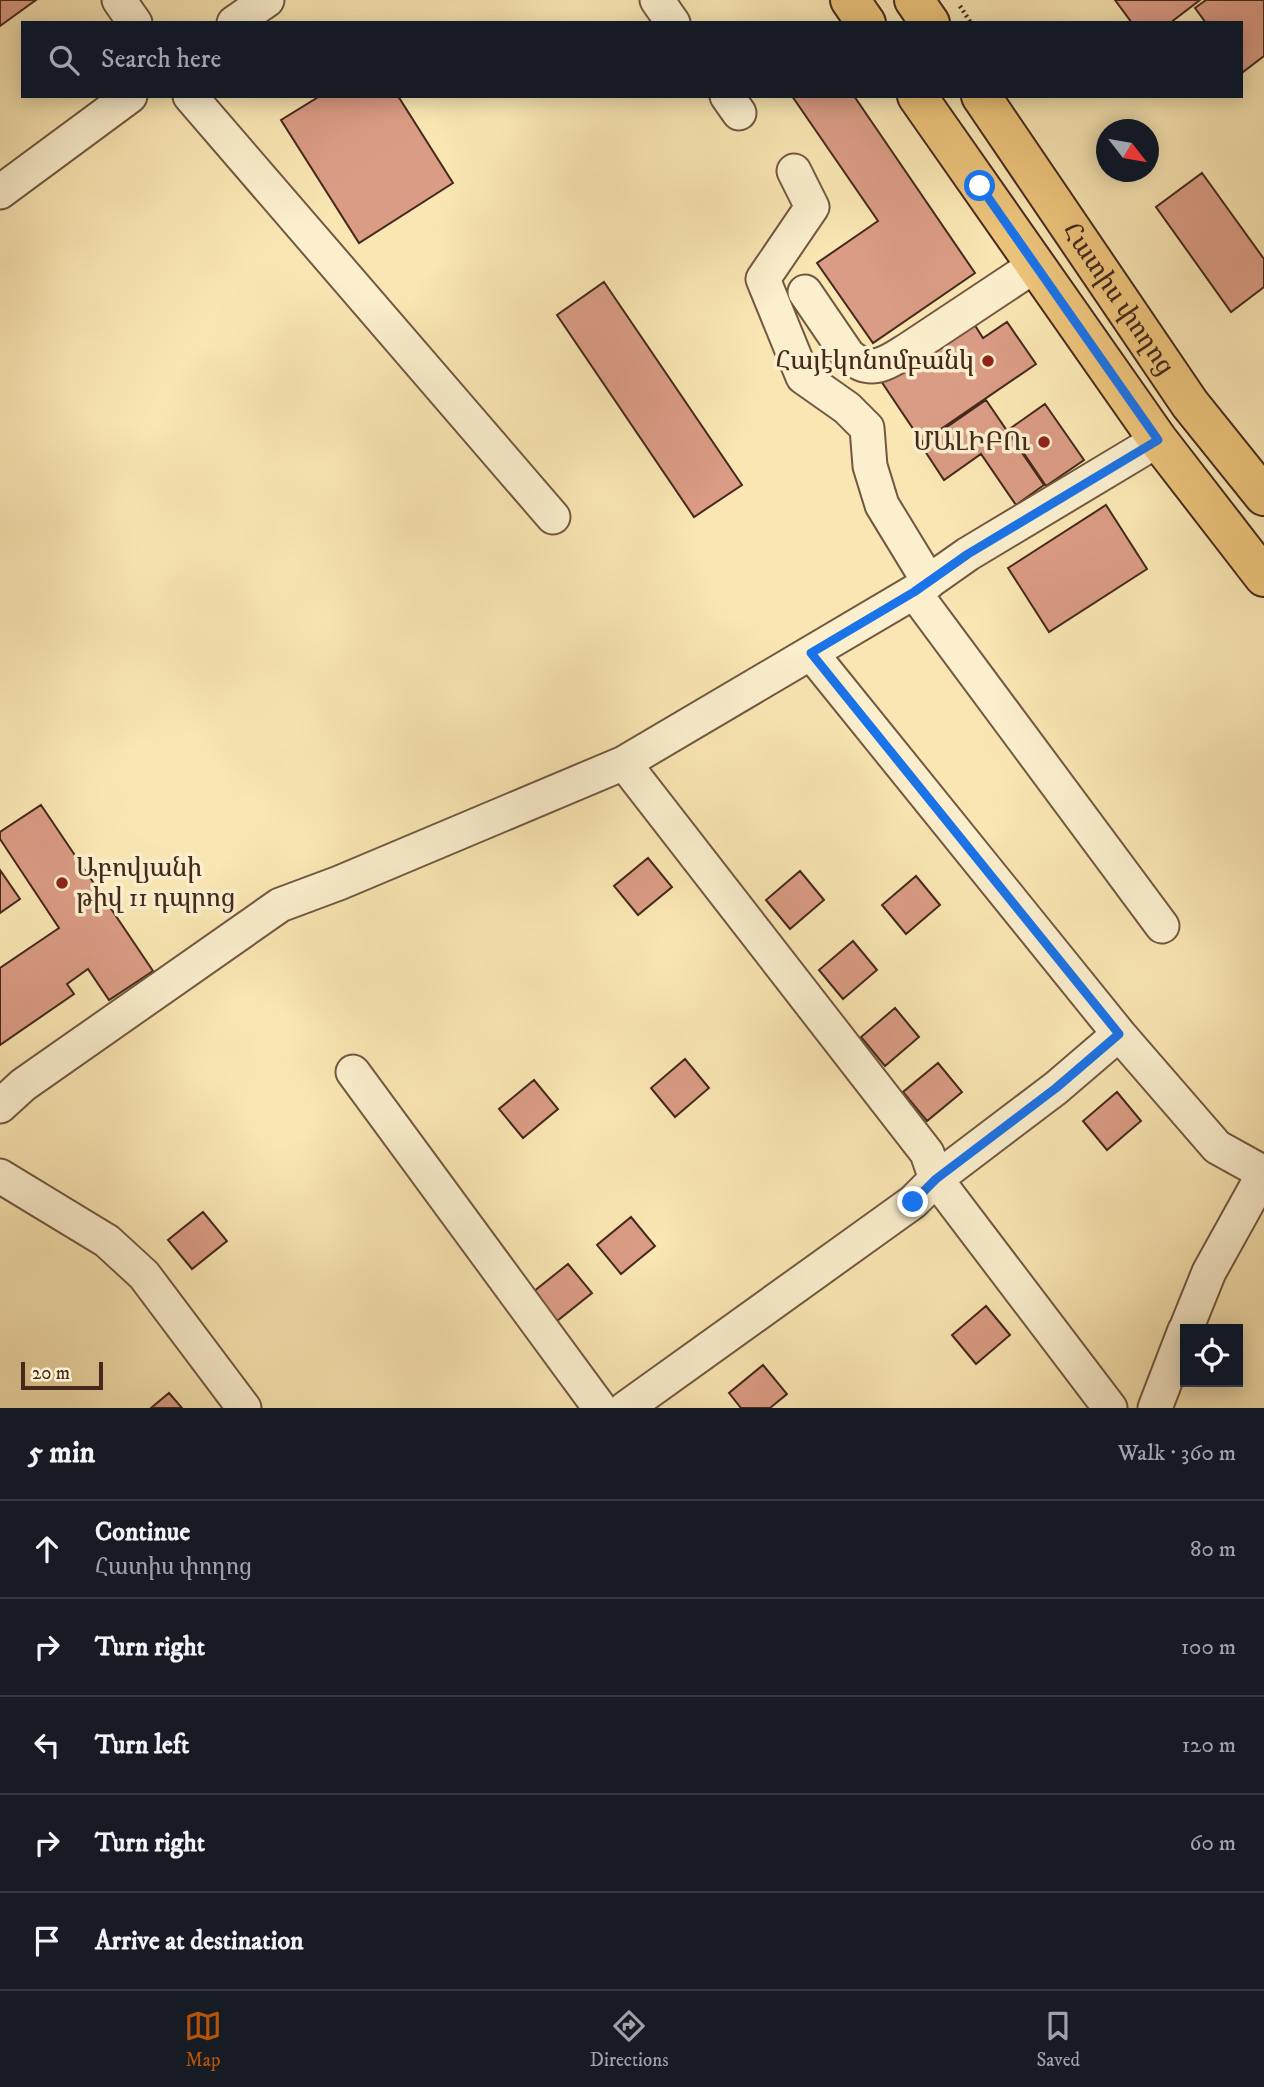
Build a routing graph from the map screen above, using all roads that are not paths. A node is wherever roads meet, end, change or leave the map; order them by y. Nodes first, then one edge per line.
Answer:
1 (119, 0) edge
2 (267, 0) edge
3 (657, 0) edge
4 (850, 0) edge
5 (914, 0) edge
6 (134, 21) edge
7 (237, 21) edge
8 (672, 21) edge
9 (865, 21) edge
10 (929, 21) edge
11 (127, 98) edge
12 (192, 98) edge
13 (918, 98) edge
14 (982, 98) edge
15 (794, 171) dead end
16 (0, 192) edge
17 (1034, 266) junction
18 (805, 292) dead end
19 (1158, 440) junction
20 (1264, 496) edge
21 (553, 517) dead end
22 (1264, 577) edge
23 (922, 587) junction
24 (811, 653) junction
25 (624, 763) junction
26 (1162, 926) dead end
27 (1119, 1034) junction
28 (353, 1072) dead end
29 (0, 1106) edge
30 (1264, 1173) edge
31 (0, 1176) edge
32 (936, 1179) junction
33 (1187, 1324) edge
34 (1180, 1343) edge
35 (244, 1408) edge
36 (600, 1408) edge
37 (626, 1408) edge
38 (1110, 1408) edge
39 (1155, 1408) edge

1 - 6 street
2 - 7 street
3 - 8 street
4 - 9 main road
5 - 10 main road
11 - 16 street
12 - 21 street
13 - 17 main road, Հատիս փողոց
14 - 20 main road, Հատիս փողոց
15 - 23 street
17 - 18 street
17 - 19 main road, Հատիս փողոց
19 - 22 main road, Հատիս փողոց
19 - 23 street
23 - 24 street
23 - 26 street
24 - 25 street
24 - 27 street
25 - 29 street
25 - 32 street
27 - 30 street
27 - 32 street
28 - 36 street
30 - 33 street
31 - 35 street
32 - 37 street
32 - 38 street
34 - 39 street

